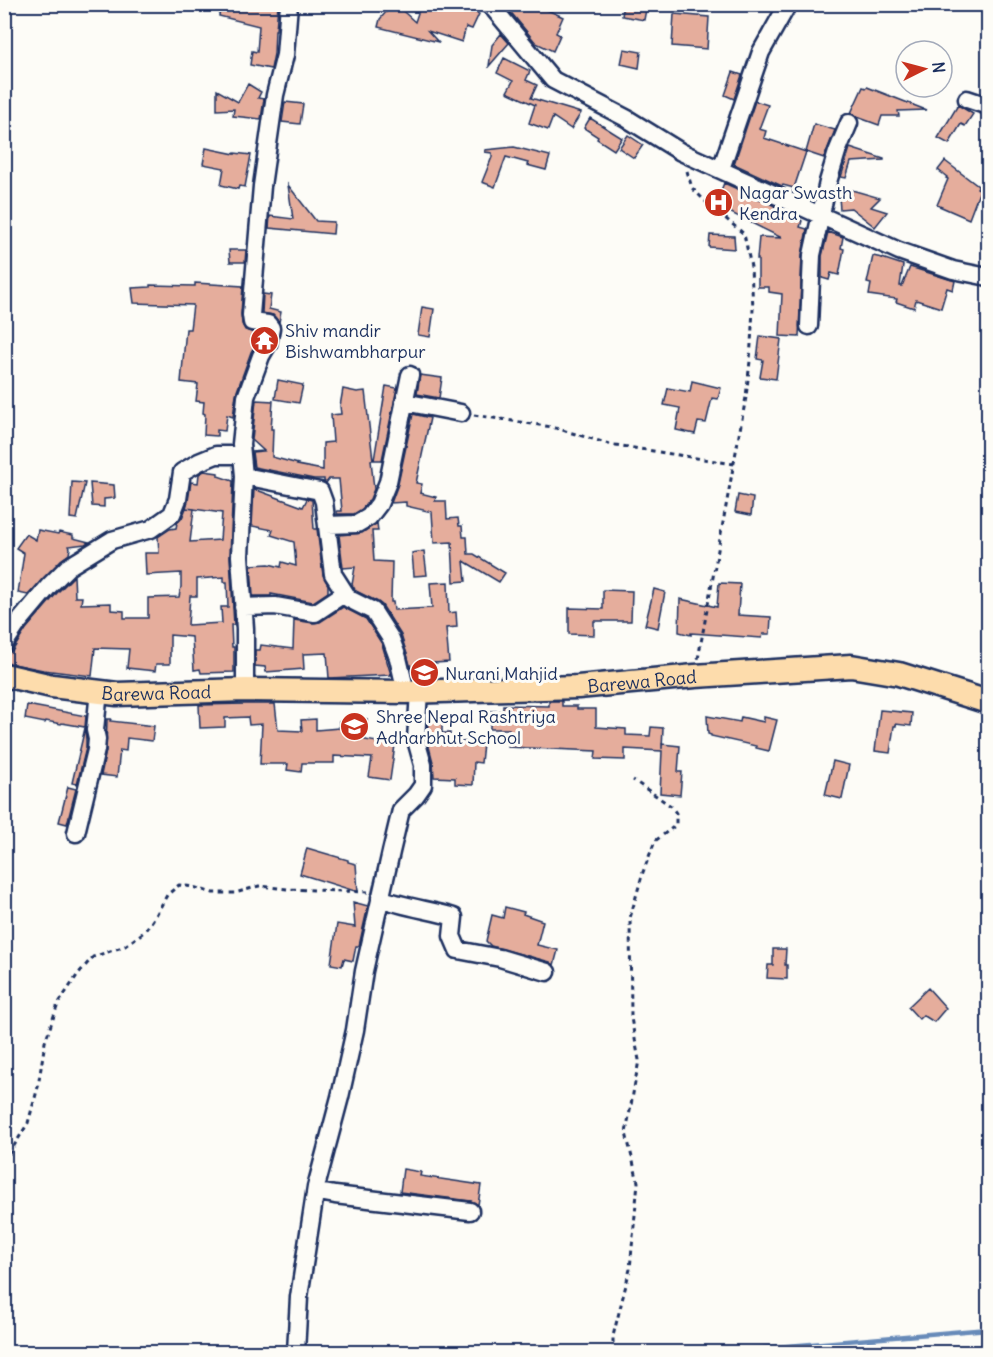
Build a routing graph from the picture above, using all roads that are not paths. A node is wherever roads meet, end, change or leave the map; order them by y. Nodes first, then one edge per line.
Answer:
1 (289, 4) edge
2 (788, 4) edge
3 (493, 6) edge
4 (967, 99) dead end
5 (988, 106) edge
6 (849, 123) dead end
7 (721, 169) junction
8 (821, 216) junction
9 (988, 277) edge
10 (809, 326) dead end
11 (410, 375) dead end
12 (404, 402) junction
13 (461, 413) road end
14 (242, 455) junction
15 (244, 476) junction
16 (327, 525) junction
17 (345, 593) junction
18 (243, 607) junction
19 (4, 645) edge
20 (4, 675) edge
21 (245, 690) junction
22 (99, 692) junction
23 (412, 692) junction
24 (988, 702) edge
25 (76, 833) dead end
26 (380, 898) junction
27 (547, 972) dead end
28 (316, 1187) junction
29 (470, 1211) dead end
30 (296, 1353) edge

1 - 14 street
2 - 7 street
3 - 7 street
4 - 5 street
6 - 8 street
7 - 8 street
8 - 9 street
8 - 10 street
11 - 12 street
12 - 13 street
12 - 16 street
14 - 15 street
14 - 19 street
15 - 16 street
15 - 18 street
16 - 17 street
17 - 18 street
17 - 23 street
18 - 21 street
20 - 22 main road, Barewa Road
21 - 22 main road, Barewa Road
21 - 23 main road, Barewa Road
22 - 25 street
23 - 24 main road, Barewa Road
23 - 26 street
26 - 27 street
26 - 28 street
28 - 29 street
28 - 30 street

